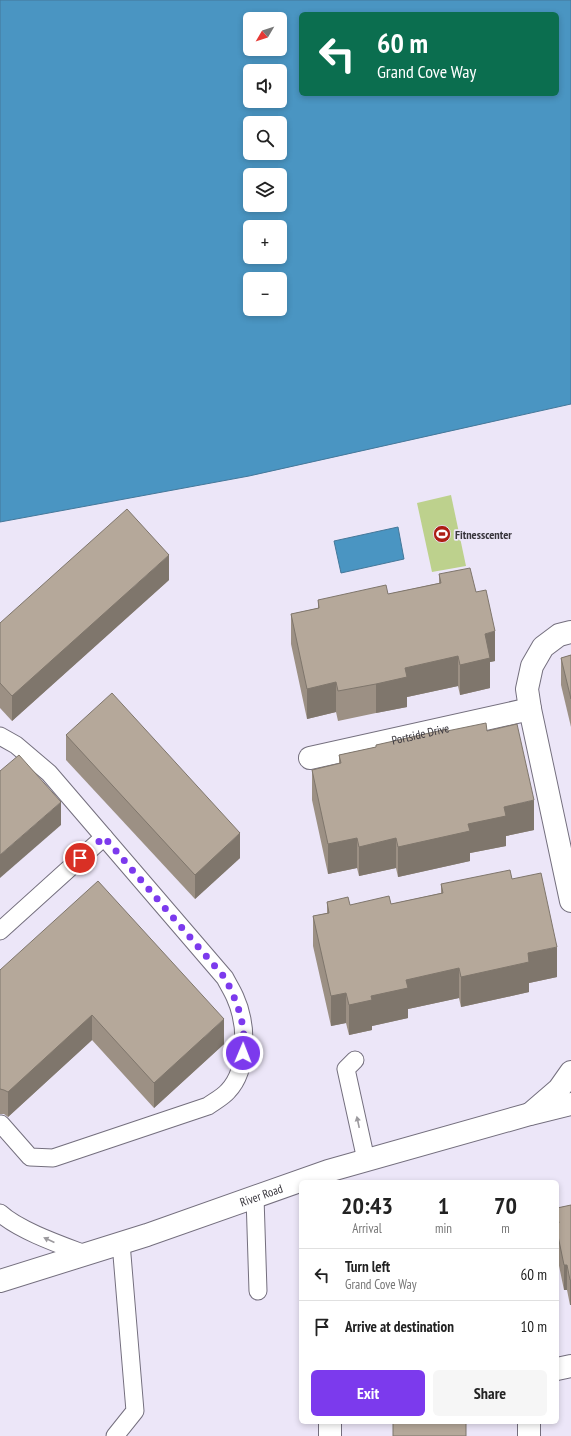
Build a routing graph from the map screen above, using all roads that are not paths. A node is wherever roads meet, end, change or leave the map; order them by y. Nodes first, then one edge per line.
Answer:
1 (571, 632) edge
2 (530, 709) junction
3 (0, 736) edge
4 (310, 758) dead end
5 (104, 837) junction
6 (571, 901) edge
7 (0, 931) edge
8 (355, 1060) dead end
9 (571, 1072) edge
10 (571, 1104) edge
11 (530, 1114) junction
12 (1, 1124) dead end
13 (366, 1160) junction
14 (328, 1176) edge
15 (314, 1180) edge
16 (299, 1184) edge
17 (255, 1197) junction
18 (0, 1213) edge
19 (120, 1243) junction
20 (85, 1254) junction
21 (0, 1280) edge
22 (258, 1292) dead end
23 (571, 1366) edge
24 (559, 1368) edge
25 (330, 1424) edge
26 (529, 1424) edge
27 (115, 1436) edge
28 (330, 1436) edge
29 (529, 1436) edge

1 - 2 street
2 - 4 street, Portside Drive
2 - 6 street
3 - 5 lane
5 - 7 lane
5 - 12 lane
13 -> 8 lane
9 - 11 street
10 - 11 street, River Road
11 - 13 street, River Road
13 - 14 street, River Road
14 - 15 street, River Road
16 - 17 street, River Road
17 - 19 street, River Road
17 - 22 lane
20 -> 18 lane
19 - 20 street, River Road
19 - 27 lane
20 - 21 street, River Road
23 - 24 street
25 - 28 street
26 - 29 street

